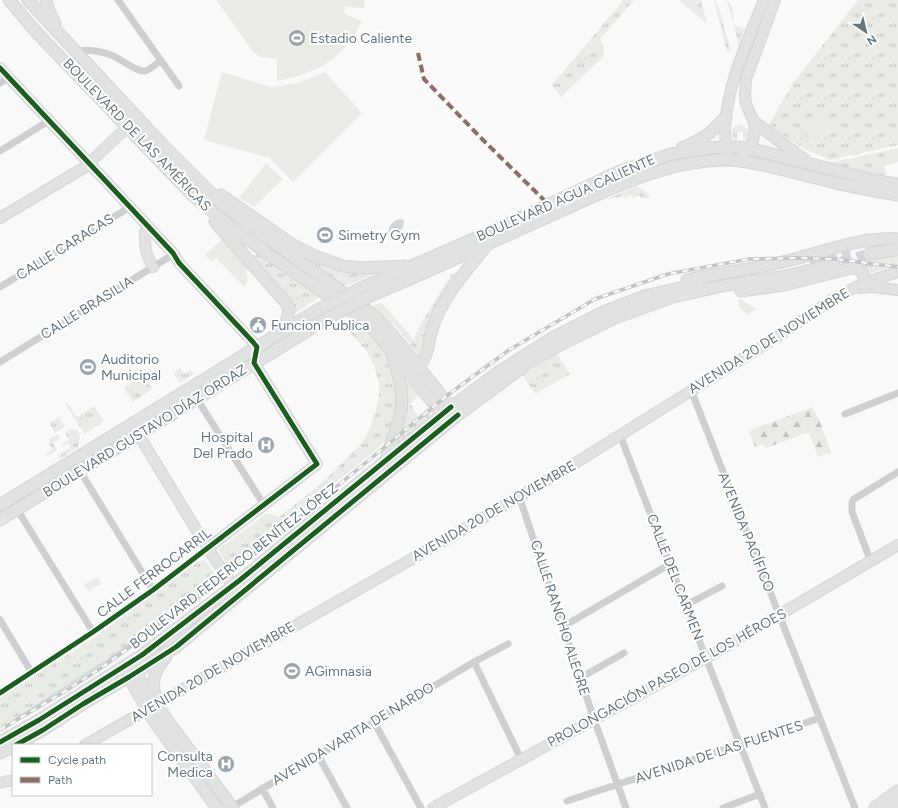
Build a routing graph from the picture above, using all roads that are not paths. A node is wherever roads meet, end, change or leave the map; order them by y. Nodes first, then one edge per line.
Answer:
1 (9, 0) edge
2 (28, 0) edge
3 (46, 0) edge
4 (118, 0) edge
5 (764, 0) edge
6 (775, 0) edge
7 (61, 34) junction
8 (77, 51) junction
9 (161, 60) junction
10 (0, 68) edge
11 (3, 80) edge
12 (179, 86) dead end
13 (726, 116) junction
14 (138, 117) junction
15 (47, 122) junction
16 (754, 122) junction
17 (127, 127) junction
18 (727, 147) junction
19 (749, 149) junction
20 (0, 151) edge
21 (671, 154) junction
22 (728, 160) junction
23 (741, 161) junction
24 (809, 163) junction
25 (87, 165) junction
26 (898, 184) edge
27 (898, 195) edge
28 (193, 196) junction
29 (128, 208) junction
30 (0, 218) edge
31 (145, 232) junction
32 (266, 232) junction
33 (898, 239) edge
34 (254, 243) junction
35 (488, 244) junction
36 (898, 244) edge
37 (898, 250) edge
38 (850, 252) tunnel mouth
39 (869, 254) tunnel mouth
40 (171, 255) junction
41 (247, 257) junction
42 (810, 263) tunnel mouth
43 (416, 264) junction
44 (834, 264) tunnel mouth
45 (153, 267) junction
46 (898, 272) edge
47 (867, 284) junction
48 (0, 287) edge
49 (898, 290) edge
50 (644, 296) junction
51 (642, 308) junction
52 (319, 309) joint
53 (330, 317) joint
54 (282, 332) junction
55 (256, 347) junction
56 (390, 349) junction
57 (0, 362) edge
58 (254, 363) junction
59 (418, 367) junction
60 (404, 368) junction
61 (691, 390) junction
62 (898, 393) edge
63 (197, 399) junction
64 (454, 411) junction
65 (845, 414) dead end
66 (445, 418) junction
67 (132, 424) junction
68 (139, 435) junction
69 (620, 435) junction
70 (386, 460) junction
71 (80, 471) junction
72 (898, 472) edge
73 (520, 496) junction
74 (1, 504) edge
75 (264, 506) junction
76 (15, 511) junction
77 (0, 520) edge
78 (898, 545) edge
79 (208, 548) junction
80 (871, 562) junction
81 (670, 564) junction
82 (233, 586) junction
83 (722, 586) dead end
84 (153, 590) junction
85 (239, 595) junction
86 (686, 605) junction
87 (780, 616) junction
88 (0, 620) edge
89 (564, 626) junction
90 (93, 632) junction
91 (508, 644) dead end
92 (176, 647) junction
93 (624, 652) dead end
94 (706, 658) junction
95 (474, 662) junction
96 (129, 671) junction
97 (32, 672) junction
98 (580, 678) junction
99 (0, 692) edge
100 (156, 704) junction
101 (146, 709) junction
102 (820, 718) junction
103 (594, 719) junction
104 (374, 722) junction
105 (0, 742) edge
106 (18, 744) edge
107 (87, 744) edge
108 (741, 745) junction
109 (12, 747) edge
110 (0, 753) edge
111 (318, 755) junction
112 (521, 759) junction
113 (12, 780) edge
114 (0, 783) edge
115 (618, 784) junction
116 (262, 788) junction
117 (898, 792) edge
118 (760, 794) junction
119 (568, 801) dead end
120 (898, 804) edge
121 (232, 807) edge
122 (217, 808) edge
123 (273, 808) edge
124 (347, 808) edge
125 (421, 808) edge
126 (433, 808) edge
127 (626, 808) edge
128 (723, 808) edge
129 (765, 808) edge
130 (855, 808) edge
131 (868, 808) edge
132 (876, 808) edge
133 (891, 808) edge

1 - 17 main road, BOULEVARD DE LAS AMÉRICAS
2 - 7 main road, BOULEVARD DE LAS AMÉRICAS
3 - 7 main road
4 - 9 street
5 - 13 street
6 - 16 street
7 - 8 main road, BOULEVARD DE LAS AMÉRICAS
8 - 9 street
8 - 14 main road, BOULEVARD DE LAS AMÉRICAS
9 - 12 street
10 - 11 street
11 - 15 street
13 - 18 street
13 - 21 main road
14 - 17 street
14 - 32 main road, BOULEVARD DE LAS AMÉRICAS
15 - 20 street
15 - 25 street
16 - 19 street
16 - 24 main road
17 - 25 street
17 - 28 main road, BOULEVARD DE LAS AMÉRICAS
18 - 19 main road, BOULEVARD AGUA CALIENTE
18 - 21 main road, BOULEVARD AGUA CALIENTE
18 - 22 street
19 - 23 street
19 - 24 main road, BOULEVARD AGUA CALIENTE
21 - 43 main road, BOULEVARD AGUA CALIENTE
22 - 23 main road, BOULEVARD AGUA CALIENTE
22 - 35 main road, BOULEVARD AGUA CALIENTE
23 - 27 main road, BOULEVARD AGUA CALIENTE
24 - 26 main road, BOULEVARD AGUA CALIENTE
25 - 29 street
25 - 30 street
28 - 34 main road, BOULEVARD DE LAS AMÉRICAS
28 - 41 main road
29 - 31 street
29 - 40 street
29 - 48 street, CALLE CARACAS
31 - 40 street
31 - 45 street
32 - 34 main road
32 - 43 main road
32 - 59 main road, BOULEVARD DE LAS AMÉRICAS
33 - 50 main road
34 - 41 main road
34 - 56 main road, BOULEVARD DE LAS AMÉRICAS
35 - 53 main road, BOULEVARD AGUA CALIENTE, bridge
35 - 59 main road
36 - 38 main road
37 - 39 main road
40 - 45 street, CALLE BRASILIA
40 - 55 street
41 - 54 main road
42 - 50 main road, BOULEVARD FEDERICO BENÍTEZ LÓPEZ
43 - 52 main road, BOULEVARD AGUA CALIENTE, bridge
44 - 51 main road, BOULEVARD FEDERICO BENÍTEZ LÓPEZ
45 - 57 street, CALLE BRASILIA
46 - 47 street, AVENIDA 20 DE NOVIEMBRE
47 - 49 street
47 - 51 main road
47 - 61 street, AVENIDA 20 DE NOVIEMBRE
50 - 64 main road, BOULEVARD FEDERICO BENÍTEZ LÓPEZ
51 - 64 main road, BOULEVARD FEDERICO BENÍTEZ LÓPEZ
52 - 54 main road, BOULEVARD GUSTAVO DÍAZ ORDAZ
53 - 58 main road, BOULEVARD GUSTAVO DÍAZ ORDAZ
54 - 55 main road, BOULEVARD GUSTAVO DÍAZ ORDAZ
55 - 58 street
55 - 67 main road, BOULEVARD GUSTAVO DÍAZ ORDAZ
56 - 60 main road, BOULEVARD DE LAS AMÉRICAS
56 - 70 main road
58 - 63 main road, BOULEVARD GUSTAVO DÍAZ ORDAZ
58 - 75 street, CALLE FERROCARRIL
59 - 60 main road
59 - 64 main road, BOULEVARD DE LAS AMÉRICAS
60 - 66 main road, BOULEVARD DE LAS AMÉRICAS
61 - 69 street, AVENIDA 20 DE NOVIEMBRE
61 - 87 street, AVENIDA PACÍFICO
62 - 65 street
63 - 68 main road, BOULEVARD GUSTAVO DÍAZ ORDAZ
63 - 75 street
64 - 66 main road, BOULEVARD FEDERICO BENÍTEZ LÓPEZ
66 - 70 main road, BOULEVARD FEDERICO BENÍTEZ LÓPEZ
66 - 85 main road, BOULEVARD FEDERICO BENÍTEZ LÓPEZ
67 - 68 street
67 - 74 main road, BOULEVARD GUSTAVO DÍAZ ORDAZ
68 - 71 main road, BOULEVARD GUSTAVO DÍAZ ORDAZ
68 - 79 street
69 - 73 street, AVENIDA 20 DE NOVIEMBRE
69 - 81 street, CALLE DEL CARMEN
70 - 82 main road, BOULEVARD FEDERICO BENÍTEZ LÓPEZ
71 - 76 main road, BOULEVARD GUSTAVO DÍAZ ORDAZ
71 - 84 street
72 - 80 street
73 - 89 street, CALLE RANCHO ALEGRE
73 - 100 street, AVENIDA 20 DE NOVIEMBRE
74 - 76 street
75 - 79 street, CALLE FERROCARRIL
76 - 77 main road, BOULEVARD GUSTAVO DÍAZ ORDAZ
76 - 90 street
78 - 80 street, PROLONGACIÓN PASEO DE LOS HÉROES
79 - 82 street
79 - 84 street, CALLE FERROCARRIL
80 - 87 street, PROLONGACIÓN PASEO DE LOS HÉROES
81 - 86 street, CALLE DEL CARMEN
81 - 89 street
82 - 85 street
82 - 96 main road, BOULEVARD FEDERICO BENÍTEZ LÓPEZ
83 - 86 street
84 - 90 street, CALLE FERROCARRIL
85 - 92 main road, BOULEVARD FEDERICO BENÍTEZ LÓPEZ
86 - 94 street, CALLE DEL CARMEN
87 - 94 street, PROLONGACIÓN PASEO DE LOS HÉROES
87 - 102 street, AVENIDA PACÍFICO
88 - 97 street
89 - 98 street, CALLE RANCHO ALEGRE
90 - 97 street, CALLE FERROCARRIL
91 - 95 street, AVENIDA VARITA DE NARDO
92 - 96 main road, BOULEVARD FEDERICO BENÍTEZ LÓPEZ
92 - 100 main road
93 - 98 street
94 - 103 street, PROLONGACIÓN PASEO DE LOS HÉROES
94 - 108 street, CALLE DEL CARMEN
95 - 104 street, AVENIDA VARITA DE NARDO
95 - 112 street
96 - 100 main road
96 - 101 main road
96 - 105 main road, BOULEVARD FEDERICO BENÍTEZ LÓPEZ
96 - 106 main road, BOULEVARD FEDERICO BENÍTEZ LÓPEZ
97 - 99 street, CALLE FERROCARRIL
98 - 103 street, CALLE RANCHO ALEGRE
100 - 101 street, AVENIDA 20 DE NOVIEMBRE
100 - 121 main road
101 - 107 street, AVENIDA 20 DE NOVIEMBRE
101 - 122 main road
102 - 108 street, AVENIDA DE LAS FUENTES
102 - 130 street, AVENIDA PACÍFICO
103 - 112 street, PROLONGACIÓN PASEO DE LOS HÉROES
103 - 115 street, CALLE RANCHO ALEGRE
104 - 111 street, AVENIDA VARITA DE NARDO
104 - 125 street
108 - 115 street, AVENIDA DE LAS FUENTES
108 - 118 street, CALLE DEL CARMEN
109 - 110 main road
111 - 116 street, AVENIDA VARITA DE NARDO
111 - 124 street
112 - 126 street, PROLONGACIÓN PASEO DE LOS HÉROES
113 - 114 street
115 - 119 street, AVENIDA DE LAS FUENTES
115 - 127 street, CALLE RANCHO ALEGRE
116 - 121 street, AVENIDA VARITA DE NARDO
116 - 123 street
117 - 131 street
117 - 132 highway
118 - 128 street
118 - 129 street, CALLE DEL CARMEN
120 - 133 highway

